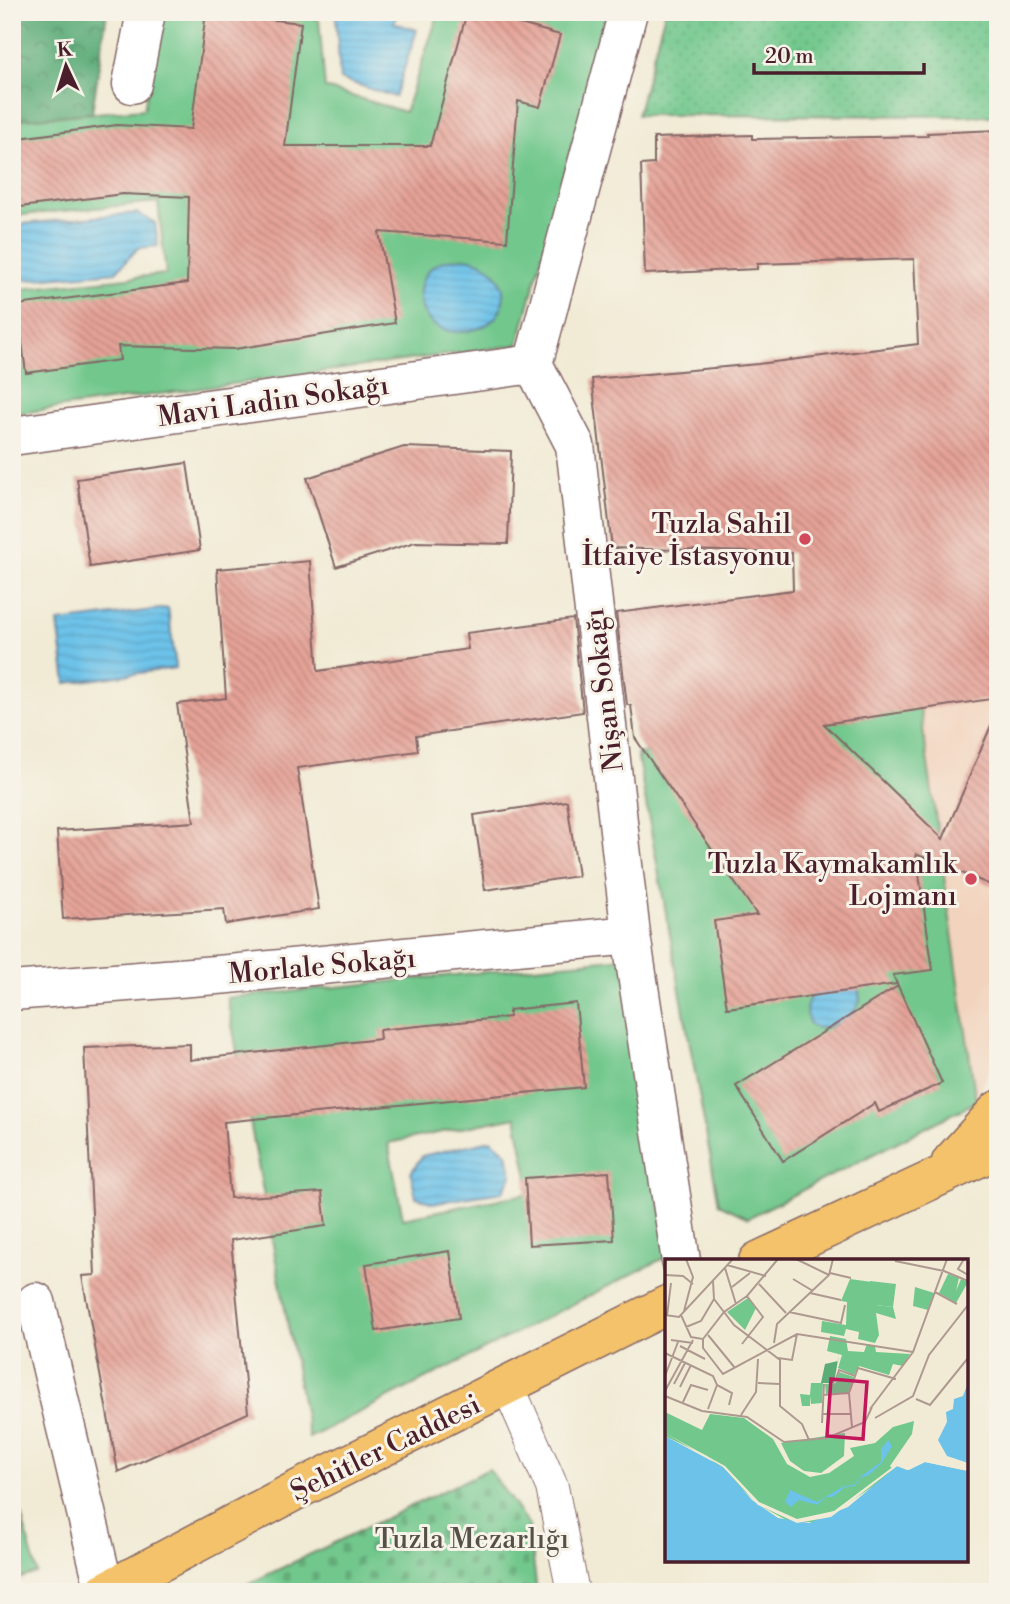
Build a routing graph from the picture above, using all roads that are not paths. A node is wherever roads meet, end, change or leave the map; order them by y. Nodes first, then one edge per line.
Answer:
1 (146, 12) edge
2 (628, 12) edge
3 (132, 84) dead end
4 (533, 364) junction
5 (12, 436) edge
6 (631, 935) junction
7 (12, 991) edge
8 (998, 1110) edge
9 (998, 1149) edge
10 (919, 1186) junction
11 (681, 1259) edge
12 (762, 1259) edge
13 (36, 1302) dead end
14 (665, 1307) edge
15 (508, 1386) junction
16 (104, 1592) edge
17 (573, 1592) edge

1 - 3 street
2 - 4 street
4 - 5 street, Mavi Ladin Sokağı
4 - 6 street, Nişan Sokağı
6 - 7 street, Morlale Sokağı
6 - 11 street, Nişan Sokağı
8 - 10 main road
9 - 10 main road
10 - 12 main road
13 - 16 street
14 - 15 main road, Şehitler Caddesi
15 - 16 main road, Şehitler Caddesi
15 - 17 lane

